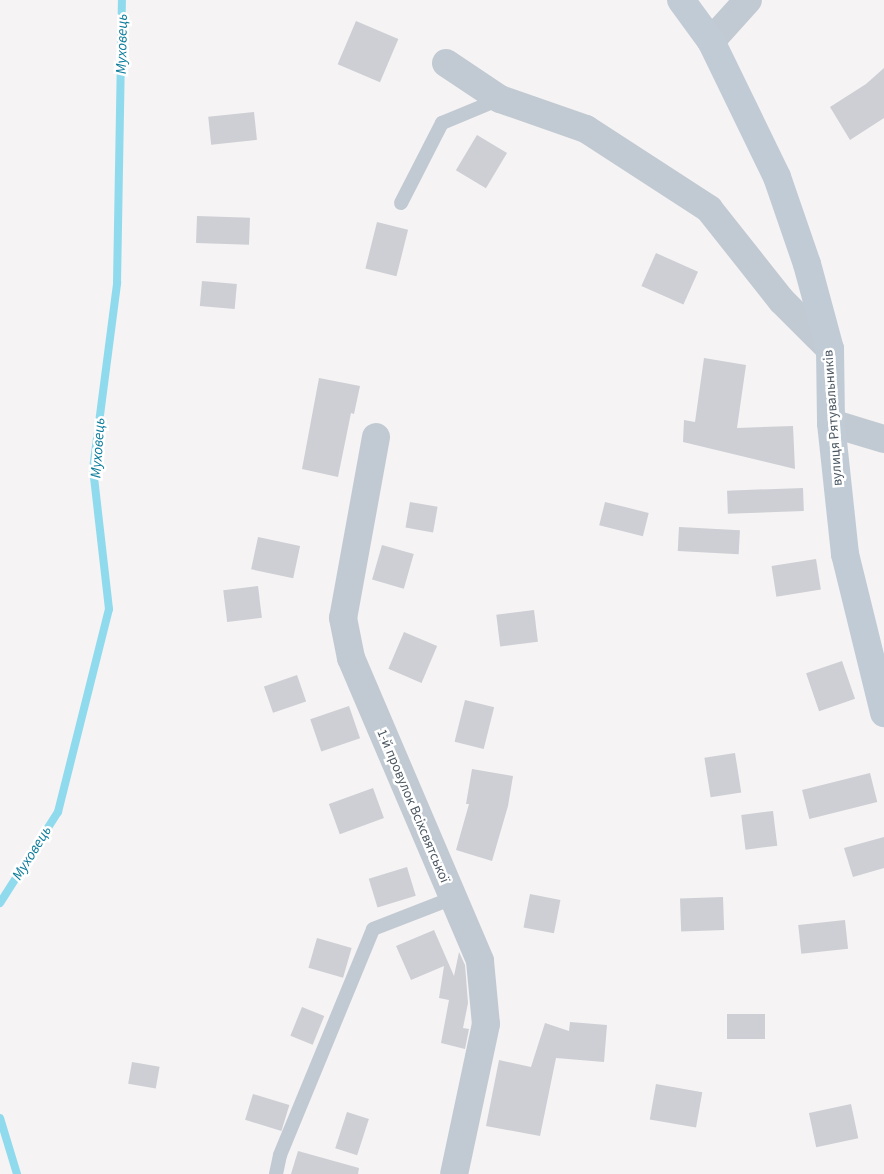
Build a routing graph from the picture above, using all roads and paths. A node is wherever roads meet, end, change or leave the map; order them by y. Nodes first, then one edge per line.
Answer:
1 (681, 0) edge
2 (748, 0) edge
3 (711, 41) junction
4 (446, 63) dead end
5 (500, 99) junction
6 (401, 203) dead end
7 (830, 349) junction
8 (831, 423) junction
9 (376, 437) dead end
10 (884, 439) edge
11 (884, 714) edge
12 (453, 898) junction
13 (276, 1174) edge
14 (454, 1174) edge

1 - 3 main road, вулиця Рятувальників
2 - 3 street
3 - 7 main road, вулиця Рятувальників
4 - 5 street
5 - 6 lane
5 - 7 street
7 - 8 main road, вулиця Рятувальників
8 - 10 street
8 - 11 main road, вулиця Рятувальників
9 - 12 street, 1-й провулок Всіхсвятської
12 - 13 lane
12 - 14 street, 1-й провулок Всіхсвятської

